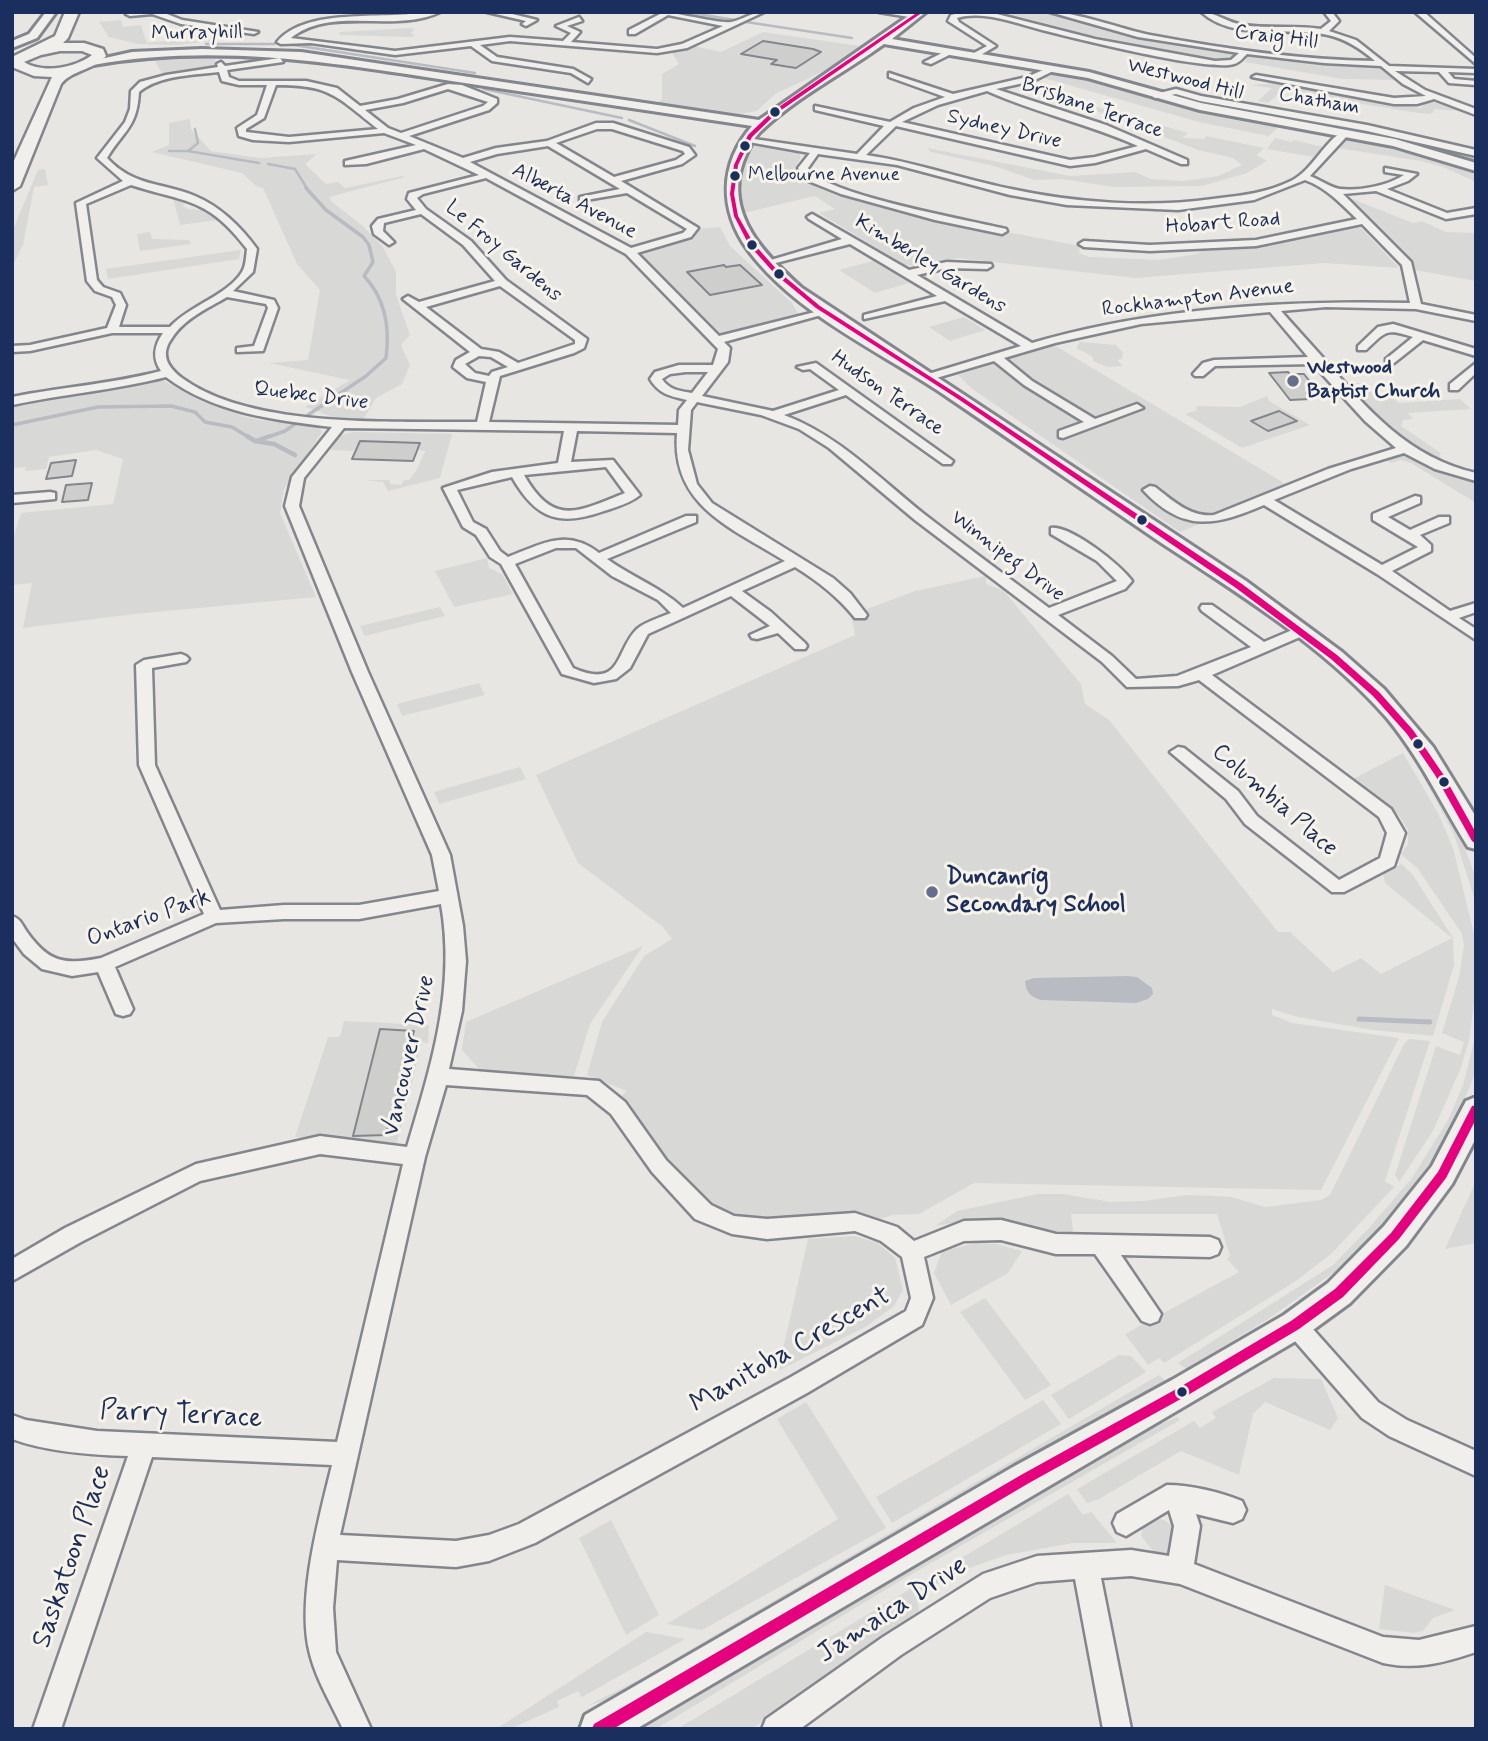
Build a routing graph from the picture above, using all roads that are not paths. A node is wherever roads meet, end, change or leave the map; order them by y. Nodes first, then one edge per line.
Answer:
1 (51, 12) edge
2 (72, 12) edge
3 (83, 12) edge
4 (149, 12) edge
5 (155, 12) edge
6 (187, 12) edge
7 (332, 12) edge
8 (436, 12) edge
9 (491, 12) edge
10 (760, 12) edge
11 (883, 12) edge
12 (1054, 12) edge
13 (1205, 12) edge
14 (1328, 12) edge
15 (1419, 12) edge
16 (665, 13) edge
17 (130, 14) edge
18 (918, 14) edge
19 (169, 17) junction
20 (246, 19) dead end
21 (579, 19) dead end
22 (344, 20) junction
23 (526, 24) dead end
24 (732, 25) junction
25 (227, 27) junction
26 (254, 32) dead end
27 (632, 32) dead end
28 (1323, 32) junction
29 (282, 40) junction
30 (884, 41) junction
31 (472, 43) junction
32 (565, 44) junction
33 (44, 49) junction
34 (953, 51) junction
35 (231, 52) junction
36 (1245, 52) junction
37 (267, 53) junction
38 (977, 55) junction
39 (84, 59) junction
40 (284, 59) dead end
41 (19, 60) edge
42 (928, 62) dead end
43 (1476, 62) edge
44 (248, 64) junction
45 (1387, 66) junction
46 (1052, 68) junction
47 (1440, 69) junction
48 (222, 70) junction
49 (285, 70) dead end
50 (1476, 71) edge
51 (262, 74) dead end
52 (892, 75) dead end
53 (273, 77) junction
54 (1256, 77) dead end
55 (588, 81) dead end
56 (293, 82) junction
57 (1476, 83) edge
58 (987, 88) junction
59 (1156, 95) junction
60 (1437, 96) junction
61 (953, 97) junction
62 (1476, 101) edge
63 (1452, 103) junction
64 (818, 107) dead end
65 (359, 109) junction
66 (1476, 112) edge
67 (762, 124) junction
68 (893, 124) junction
69 (385, 130) junction
70 (1345, 133) junction
71 (401, 136) junction
72 (747, 141) junction
73 (549, 143) junction
74 (424, 146) junction
75 (1147, 146) junction
76 (816, 152) junction
77 (12, 153) edge
78 (1476, 153) edge
79 (859, 157) junction
80 (366, 161) junction
81 (462, 161) junction
82 (1184, 162) dead end
83 (348, 163) dead end
84 (1476, 167) edge
85 (375, 169) dead end
86 (1388, 170) dead end
87 (485, 176) junction
88 (1304, 177) junction
89 (1367, 177) dead end
90 (615, 180) junction
91 (129, 182) junction
92 (1394, 183) junction
93 (12, 186) edge
94 (1376, 188) junction
95 (630, 190) junction
96 (1335, 192) junction
97 (583, 199) dead end
98 (1067, 202) junction
99 (423, 211) junction
100 (1476, 211) edge
101 (1065, 214) dead end
102 (1446, 216) junction
103 (812, 217) dead end
104 (1363, 221) junction
105 (1454, 229) dead end
106 (1002, 231) dead end
107 (851, 240) junction
108 (389, 242) dead end
109 (1084, 244) dead end
110 (630, 252) junction
111 (777, 262) junction
112 (987, 267) dead end
113 (908, 274) junction
114 (502, 282) junction
115 (225, 293) junction
116 (946, 297) junction
117 (1416, 306) junction
118 (1273, 309) junction
119 (827, 312) junction
120 (869, 317) dead end
121 (1476, 318) edge
122 (112, 330) junction
123 (172, 330) junction
124 (1421, 336) junction
125 (718, 340) junction
126 (1029, 346) junction
127 (1362, 348) dead end
128 (12, 349) edge
129 (241, 350) dead end
130 (478, 352) junction
131 (1476, 352) edge
132 (996, 357) junction
133 (1319, 360) junction
134 (1390, 361) dead end
135 (1476, 366) edge
136 (516, 367) junction
137 (803, 367) dead end
138 (714, 369) junction
139 (168, 373) junction
140 (1199, 374) dead end
141 (929, 377) junction
142 (492, 380) junction
143 (1454, 387) dead end
144 (850, 390) junction
145 (692, 399) junction
146 (12, 401) edge
147 (1137, 408) dead end
148 (777, 416) junction
149 (1092, 422) junction
150 (341, 424) junction
151 (482, 427) junction
152 (571, 428) junction
153 (682, 429) junction
154 (1063, 434) dead end
155 (1407, 449) junction
156 (947, 461) dead end
157 (564, 466) junction
158 (517, 474) junction
159 (1476, 477) edge
160 (1150, 490) dead end
161 (50, 496) dead end
162 (12, 499) edge
163 (1415, 500) dead end
164 (1266, 501) junction
165 (652, 518) dead end
166 (691, 519) dead end
167 (1444, 520) dead end
168 (667, 529) junction
169 (1056, 531) dead end
170 (1409, 535) junction
171 (598, 558) junction
172 (507, 562) junction
173 (794, 562) junction
174 (1382, 571) junction
175 (732, 590) junction
176 (1476, 607) edge
177 (1206, 608) dead end
178 (680, 613) junction
179 (1048, 614) junction
180 (860, 615) dead end
181 (1450, 616) junction
182 (780, 628) junction
183 (1302, 631) junction
184 (757, 635) dead end
185 (1476, 636) edge
186 (800, 646) dead end
187 (1261, 647) junction
188 (181, 659) dead end
189 (1201, 674) junction
190 (1178, 752) dead end
191 (1476, 841) edge
192 (449, 896) junction
193 (214, 917) junction
194 (12, 923) edge
195 (104, 964) junction
196 (123, 1009) dead end
197 (438, 1076) junction
198 (1476, 1109) edge
199 (415, 1157) junction
200 (1101, 1245) junction
201 (1210, 1247) dead end
202 (912, 1252) junction
203 (12, 1271) edge
204 (1150, 1314) dead end
205 (1295, 1325) junction
206 (12, 1427) edge
207 (144, 1445) junction
208 (347, 1454) junction
209 (1476, 1464) edge
210 (1178, 1497) junction
211 (1233, 1510) dead end
212 (1126, 1523) dead end
213 (326, 1547) junction
214 (1086, 1568) junction
215 (1180, 1571) junction
216 (1476, 1639) edge
217 (47, 1729) edge
218 (357, 1729) edge
219 (600, 1729) edge
220 (776, 1729) edge
221 (1117, 1729) edge

1 - 41 street
2 - 33 highway
3 - 39 highway
4 - 17 street
5 - 19 street
6 - 19 street
7 - 22 street
8 - 22 street
9 - 23 street
10 - 24 street
11 - 18 street
12 - 36 street, Craig Hill
13 - 28 street
14 - 28 street
15 - 43 street
16 - 24 street
16 - 27 street
18 - 30 street
19 - 25 street
20 - 25 street
21 - 32 street
22 - 29 street
24 - 32 street
25 - 26 street
28 - 45 street
29 - 31 street
29 - 37 street
30 - 34 street, Westwood Hill
30 - 67 street
31 - 32 street
31 - 55 street
33 - 39 highway
33 - 41 highway
34 - 38 street, Westwood Hill
34 - 42 street
35 - 37 street, Murrayhill
35 - 39 street, Murrayhill
35 - 44 street
35 - 48 street
36 - 38 street
36 - 45 street, Craig Hill
37 - 67 street, Murrayhill
38 - 46 street, Westwood Hill
39 - 41 highway
39 - 93 highway
40 - 44 street
41 - 77 highway
44 - 48 street
45 - 47 street, Craig Hill
45 - 60 street
46 - 58 street
46 - 59 street, Westwood Hill
47 - 50 street, Craig Hill
47 - 57 street
48 - 53 street, Alberta Avenue
48 - 91 street
49 - 56 street
51 - 53 street
52 - 61 street
53 - 56 street, Alberta Avenue
53 - 69 street
54 - 60 street
56 - 65 street, Alberta Avenue
58 - 61 street
58 - 75 street, Brisbane Terrace
59 - 70 street, Westwood Hill
59 - 78 street, Chatham
60 - 63 street
61 - 68 street
62 - 63 street
63 - 66 street
64 - 68 street, Sydney Drive
65 - 69 street, Alberta Avenue
65 - 71 street
67 - 72 street
68 - 75 street, Sydney Drive
68 - 79 street
69 - 71 street, Alberta Avenue
70 - 84 street, Westwood Hill
70 - 88 street
71 - 74 street, Alberta Avenue
72 - 76 street
72 - 111 street
73 - 81 street
73 - 90 street
73 - 90 street
74 - 80 street
74 - 81 street, Alberta Avenue
75 - 82 street, Brisbane Terrace
76 - 79 street
76 - 106 street
79 - 98 street
80 - 83 street
80 - 85 street
81 - 87 street, Alberta Avenue
86 - 92 street
87 - 99 street, Le Froy Gardens
87 - 110 street, Alberta Avenue
88 - 96 street
88 - 98 street
89 - 92 street
90 - 95 street
91 - 115 street
91 - 122 street
92 - 94 street
94 - 96 street
94 - 102 street
95 - 97 street
95 - 110 street
96 - 104 street
98 - 101 street
99 - 108 street
99 - 114 street, Le Froy Gardens
100 - 102 street
102 - 105 street
103 - 107 street, Kimberley Gardens
104 - 109 street, Hobart Road
104 - 117 street
107 - 111 street
107 - 113 street, Kimberley Gardens
110 - 125 street, Alberta Avenue
111 - 119 street
112 - 113 street
113 - 116 street, Kimberley Gardens
114 - 130 street
114 - 136 street, Le Froy Gardens
115 - 123 street
115 - 129 street
116 - 120 street
116 - 126 street, Kimberley Gardens
117 - 118 street, Rockhampton Avenue
117 - 121 street, Rockhampton Avenue
118 - 126 street, Rockhampton Avenue
118 - 133 street
119 - 125 street
119 - 141 street
122 - 123 street
122 - 128 street
123 - 139 street
124 - 127 street
124 - 131 street
124 - 134 street
125 - 138 street
126 - 132 street, Rockhampton Avenue
130 - 136 street
130 - 142 street
132 - 141 street, Rockhampton Avenue
132 - 149 street
133 - 140 street
133 - 155 street
135 - 143 street
136 - 142 street, Le Froy Gardens
137 - 144 street, Hudson Terrace
138 - 145 street
138 - 145 street, Winnipeg Drive
139 - 146 street
139 - 150 street, Quebec Drive
141 - 183 street
142 - 151 street
144 - 148 street
144 - 156 street, Hudson Terrace
145 - 148 street, Winnipeg Drive
145 - 153 street
147 - 149 street
148 - 179 street, Winnipeg Drive
149 - 154 street
150 - 151 street, Quebec Drive
150 - 192 street, Vancouver Drive
151 - 152 street, Quebec Drive
152 - 153 street, Quebec Drive
152 - 157 street
153 - 173 street
155 - 159 street
155 - 164 street
157 - 158 street
157 - 158 street
158 - 172 street
160 - 164 street
161 - 162 street
163 - 170 street
164 - 174 street
165 - 168 street
166 - 168 street
167 - 170 street
168 - 171 street
169 - 179 street
170 - 174 street
171 - 172 street
171 - 178 street
172 - 178 street
173 - 175 street
173 - 180 street
174 - 181 street
175 - 178 street
175 - 182 street
176 - 181 street
177 - 187 street
179 - 189 street, Winnipeg Drive
181 - 185 street
182 - 184 street
182 - 186 street
183 - 187 street, Winnipeg Drive
183 - 191 street
187 - 189 street, Winnipeg Drive
188 - 193 street
189 - 190 street, Columbia Place
192 - 193 street, Ontario Park
192 - 197 street, Vancouver Drive
193 - 195 street, Ontario Park
194 - 195 street, Ontario Park
195 - 196 street
197 - 199 street, Vancouver Drive
197 - 202 street
198 - 205 street
199 - 203 street
199 - 208 street, Vancouver Drive
200 - 201 street
200 - 202 street
200 - 204 street
202 - 213 street, Manitoba Crescent
205 - 209 street
205 - 219 street
206 - 207 street, Parry Terrace
207 - 208 street, Parry Terrace
207 - 217 street, Saskatoon Place
208 - 213 street, Vancouver Drive
210 - 211 street
210 - 212 street
210 - 215 street
213 - 218 street, Vancouver Drive
214 - 215 street, Jamaica Drive
214 - 220 street, Jamaica Drive
214 - 221 street
215 - 216 street, Jamaica Drive

